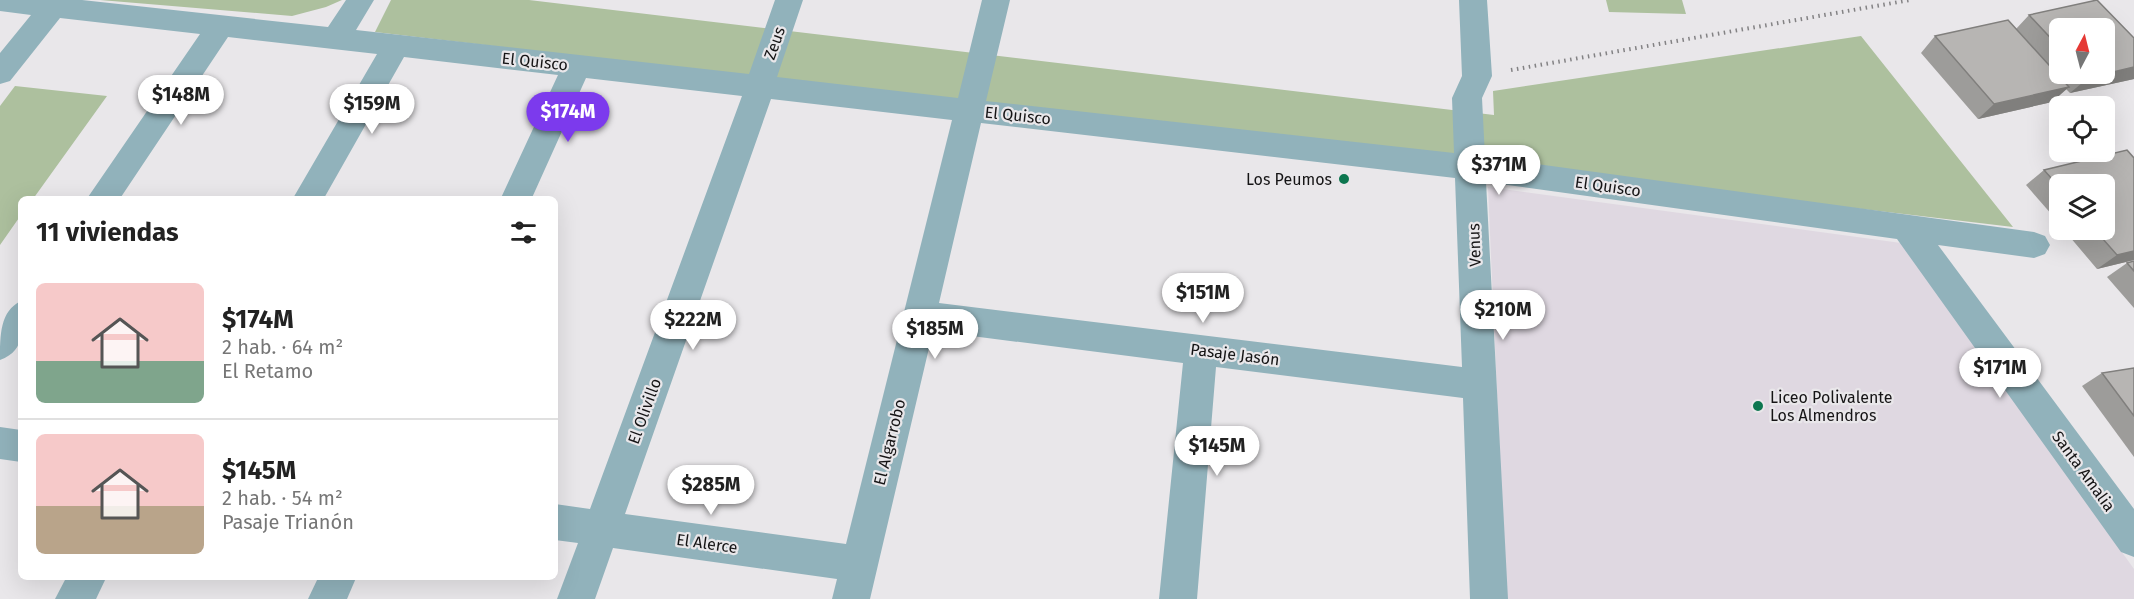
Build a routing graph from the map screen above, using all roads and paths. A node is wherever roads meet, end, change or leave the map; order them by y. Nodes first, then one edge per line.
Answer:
1 (360, 0) edge
2 (789, 0) edge
3 (996, 0) edge
4 (1473, 0) edge
5 (1910, 0) edge
6 (0, 1) edge
7 (53, 7) junction
8 (221, 26) junction
9 (336, 39) junction
10 (396, 46) junction
11 (577, 66) junction
12 (0, 73) edge
13 (1477, 76) junction
14 (760, 86) junction
15 (969, 110) junction
16 (1470, 167) junction
17 (104, 196) edge
18 (309, 196) edge
19 (516, 196) edge
20 (1907, 228) junction
21 (2034, 245) dead end
22 (919, 315) junction
23 (18, 319) edge
24 (0, 345) edge
25 (1201, 350) junction
26 (1479, 385) junction
27 (0, 443) edge
28 (18, 446) edge
29 (558, 522) edge
30 (601, 528) junction
31 (2134, 539) edge
32 (86, 580) edge
33 (336, 580) edge
34 (855, 582) edge
35 (74, 599) edge
36 (327, 599) edge
37 (576, 599) edge
38 (1178, 599) edge
39 (1489, 599) edge

1 - 9 street
2 - 14 street, Zeus
3 - 15 street, El Algarrobo
4 - 13 street, Venus
5 - 13 path
6 - 7 street, El Quisco
7 - 8 street, El Quisco
7 - 12 street
8 - 9 street, El Quisco
8 - 17 street
9 - 10 street, El Quisco
10 - 11 street, El Quisco
10 - 18 street
11 - 14 street, El Quisco
11 - 19 street
13 - 16 street, Venus
14 - 15 street, El Quisco
14 - 30 street, El Olivillo
15 - 16 street, El Quisco
15 - 22 street, El Algarrobo
16 - 20 street, El Quisco
16 - 26 street, Venus
20 - 21 street, El Quisco
20 - 31 street, Santa Amalia
22 - 25 street, Pasaje Jasón
22 - 34 street, El Algarrobo
23 - 24 street
25 - 26 street, Pasaje Jasón
25 - 38 street
26 - 39 street, Venus
27 - 28 street
29 - 30 street, El Alerce
30 - 34 street, El Alerce
30 - 37 street, El Olivillo
32 - 35 street
33 - 36 street

